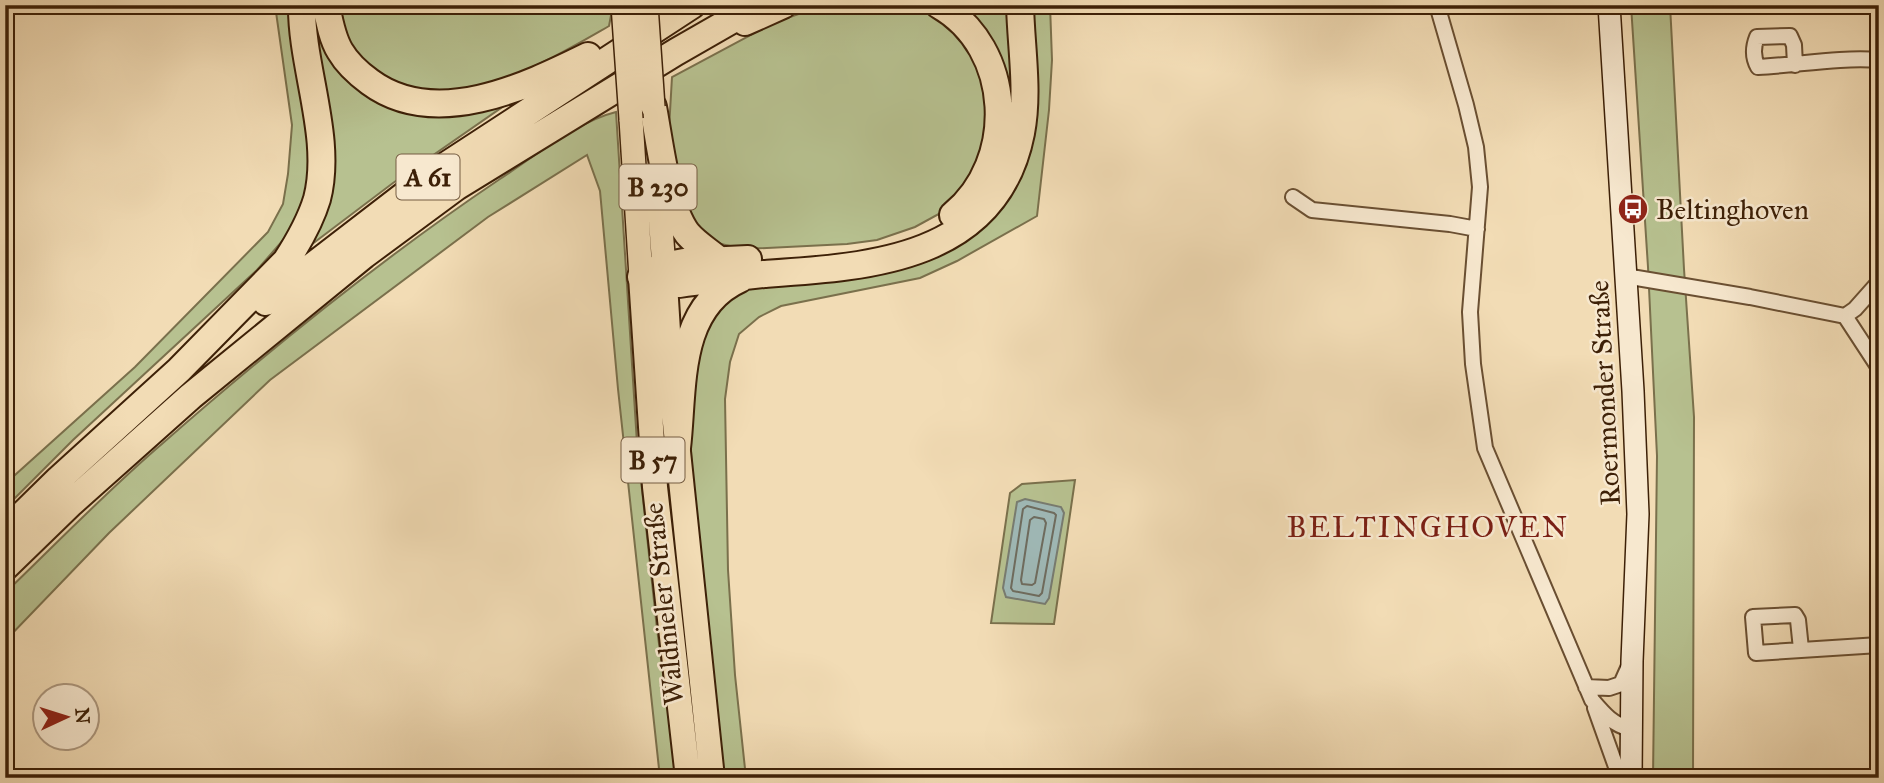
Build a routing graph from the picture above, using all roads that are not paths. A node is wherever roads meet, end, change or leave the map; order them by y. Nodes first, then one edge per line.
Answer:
1 (302, 5) edge
2 (326, 5) edge
3 (623, 5) edge
4 (646, 5) edge
5 (691, 5) edge
6 (758, 5) edge
7 (783, 5) edge
8 (939, 5) edge
9 (1020, 5) edge
10 (1437, 5) edge
11 (1609, 5) edge
12 (676, 52) junction
13 (1879, 60) edge
14 (1795, 65) dead end
15 (642, 113) junction
16 (1293, 197) dead end
17 (1477, 229) junction
18 (720, 261) junction
19 (656, 276) junction
20 (748, 276) junction
21 (1625, 276) junction
22 (1879, 282) edge
23 (1845, 316) junction
24 (1879, 368) edge
25 (179, 370) junction
26 (677, 448) junction
27 (5, 532) edge
28 (5, 567) edge
29 (1879, 645) edge
30 (1801, 649) dead end
31 (1632, 660) junction
32 (1589, 693) junction
33 (1630, 729) junction
34 (688, 778) edge
35 (712, 778) edge
36 (1620, 778) edge
37 (1631, 778) edge

1 - 25 highway
2 - 5 highway
3 - 15 main road, Waldnieler Straße / B 230, bridge
4 - 15 main road, Waldnieler Straße / B 230, bridge
5 - 25 highway, A 61
6 - 12 highway, A 61
7 - 12 highway
8 - 18 highway
9 - 20 highway
10 - 17 street
11 - 21 main road, Roermonder Straße
12 - 28 highway, A 61
13 - 14 street
15 - 18 highway
15 - 19 main road, Waldnieler Straße / B 230
16 - 17 street
17 - 32 street
18 - 19 highway
19 - 20 highway
19 - 26 highway, Waldnieler Straße / B 57
19 - 34 highway, Waldnieler Straße / B 57
20 - 26 highway
21 - 23 street
21 - 31 main road, Roermonder Straße
22 - 23 street
23 - 24 street
25 - 27 highway, A 61
26 - 35 highway, Waldnieler Straße / B 57
29 - 30 street
31 - 32 street
31 - 33 main road, Roermonder Straße
32 - 33 street
32 - 36 street
33 - 37 main road, Roermonder Straße

